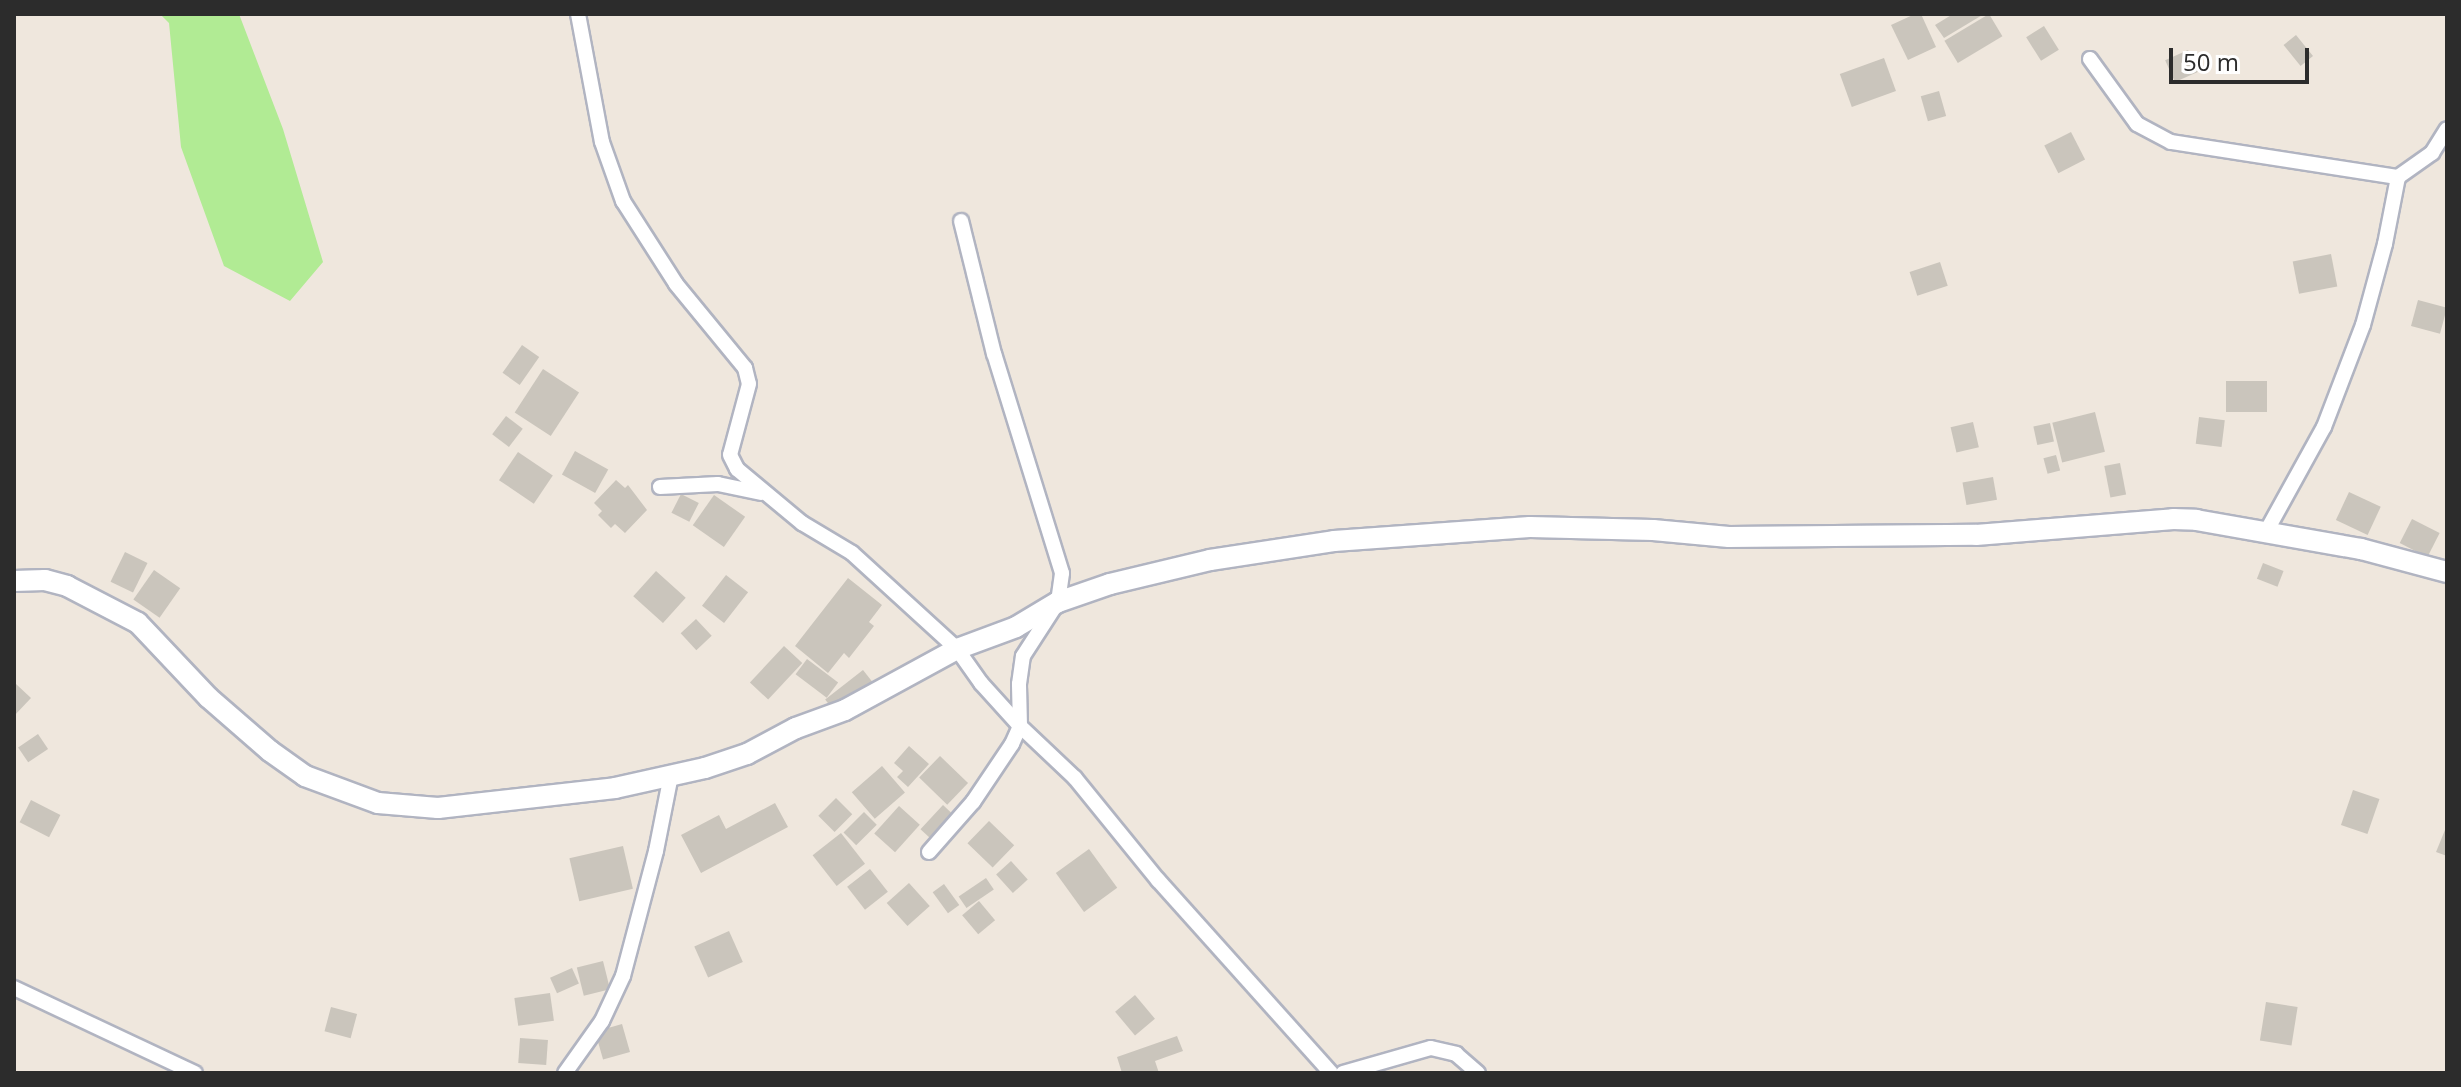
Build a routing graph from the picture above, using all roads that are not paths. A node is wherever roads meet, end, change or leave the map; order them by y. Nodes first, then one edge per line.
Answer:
1 (578, 14) edge
2 (2090, 59) dead end
3 (2447, 129) edge
4 (2398, 177) junction
5 (961, 221) dead end
6 (660, 487) dead end
7 (765, 494) junction
8 (2266, 532) junction
9 (2447, 572) edge
10 (14, 581) edge
11 (1058, 602) junction
12 (957, 649) junction
13 (1020, 726) junction
14 (671, 775) junction
15 (929, 852) dead end
16 (14, 988) edge
17 (195, 1073) edge
18 (565, 1073) edge
19 (1331, 1073) edge
20 (1343, 1073) edge
21 (1478, 1073) edge

1 - 7 street
2 - 4 street
3 - 4 street
4 - 8 street
5 - 11 street
6 - 7 street
7 - 12 street
8 - 9 street
8 - 11 street
10 - 14 street
11 - 12 street
11 - 13 street
12 - 13 street
12 - 14 street
13 - 15 street
13 - 19 street
14 - 18 street
16 - 17 street
20 - 21 street

